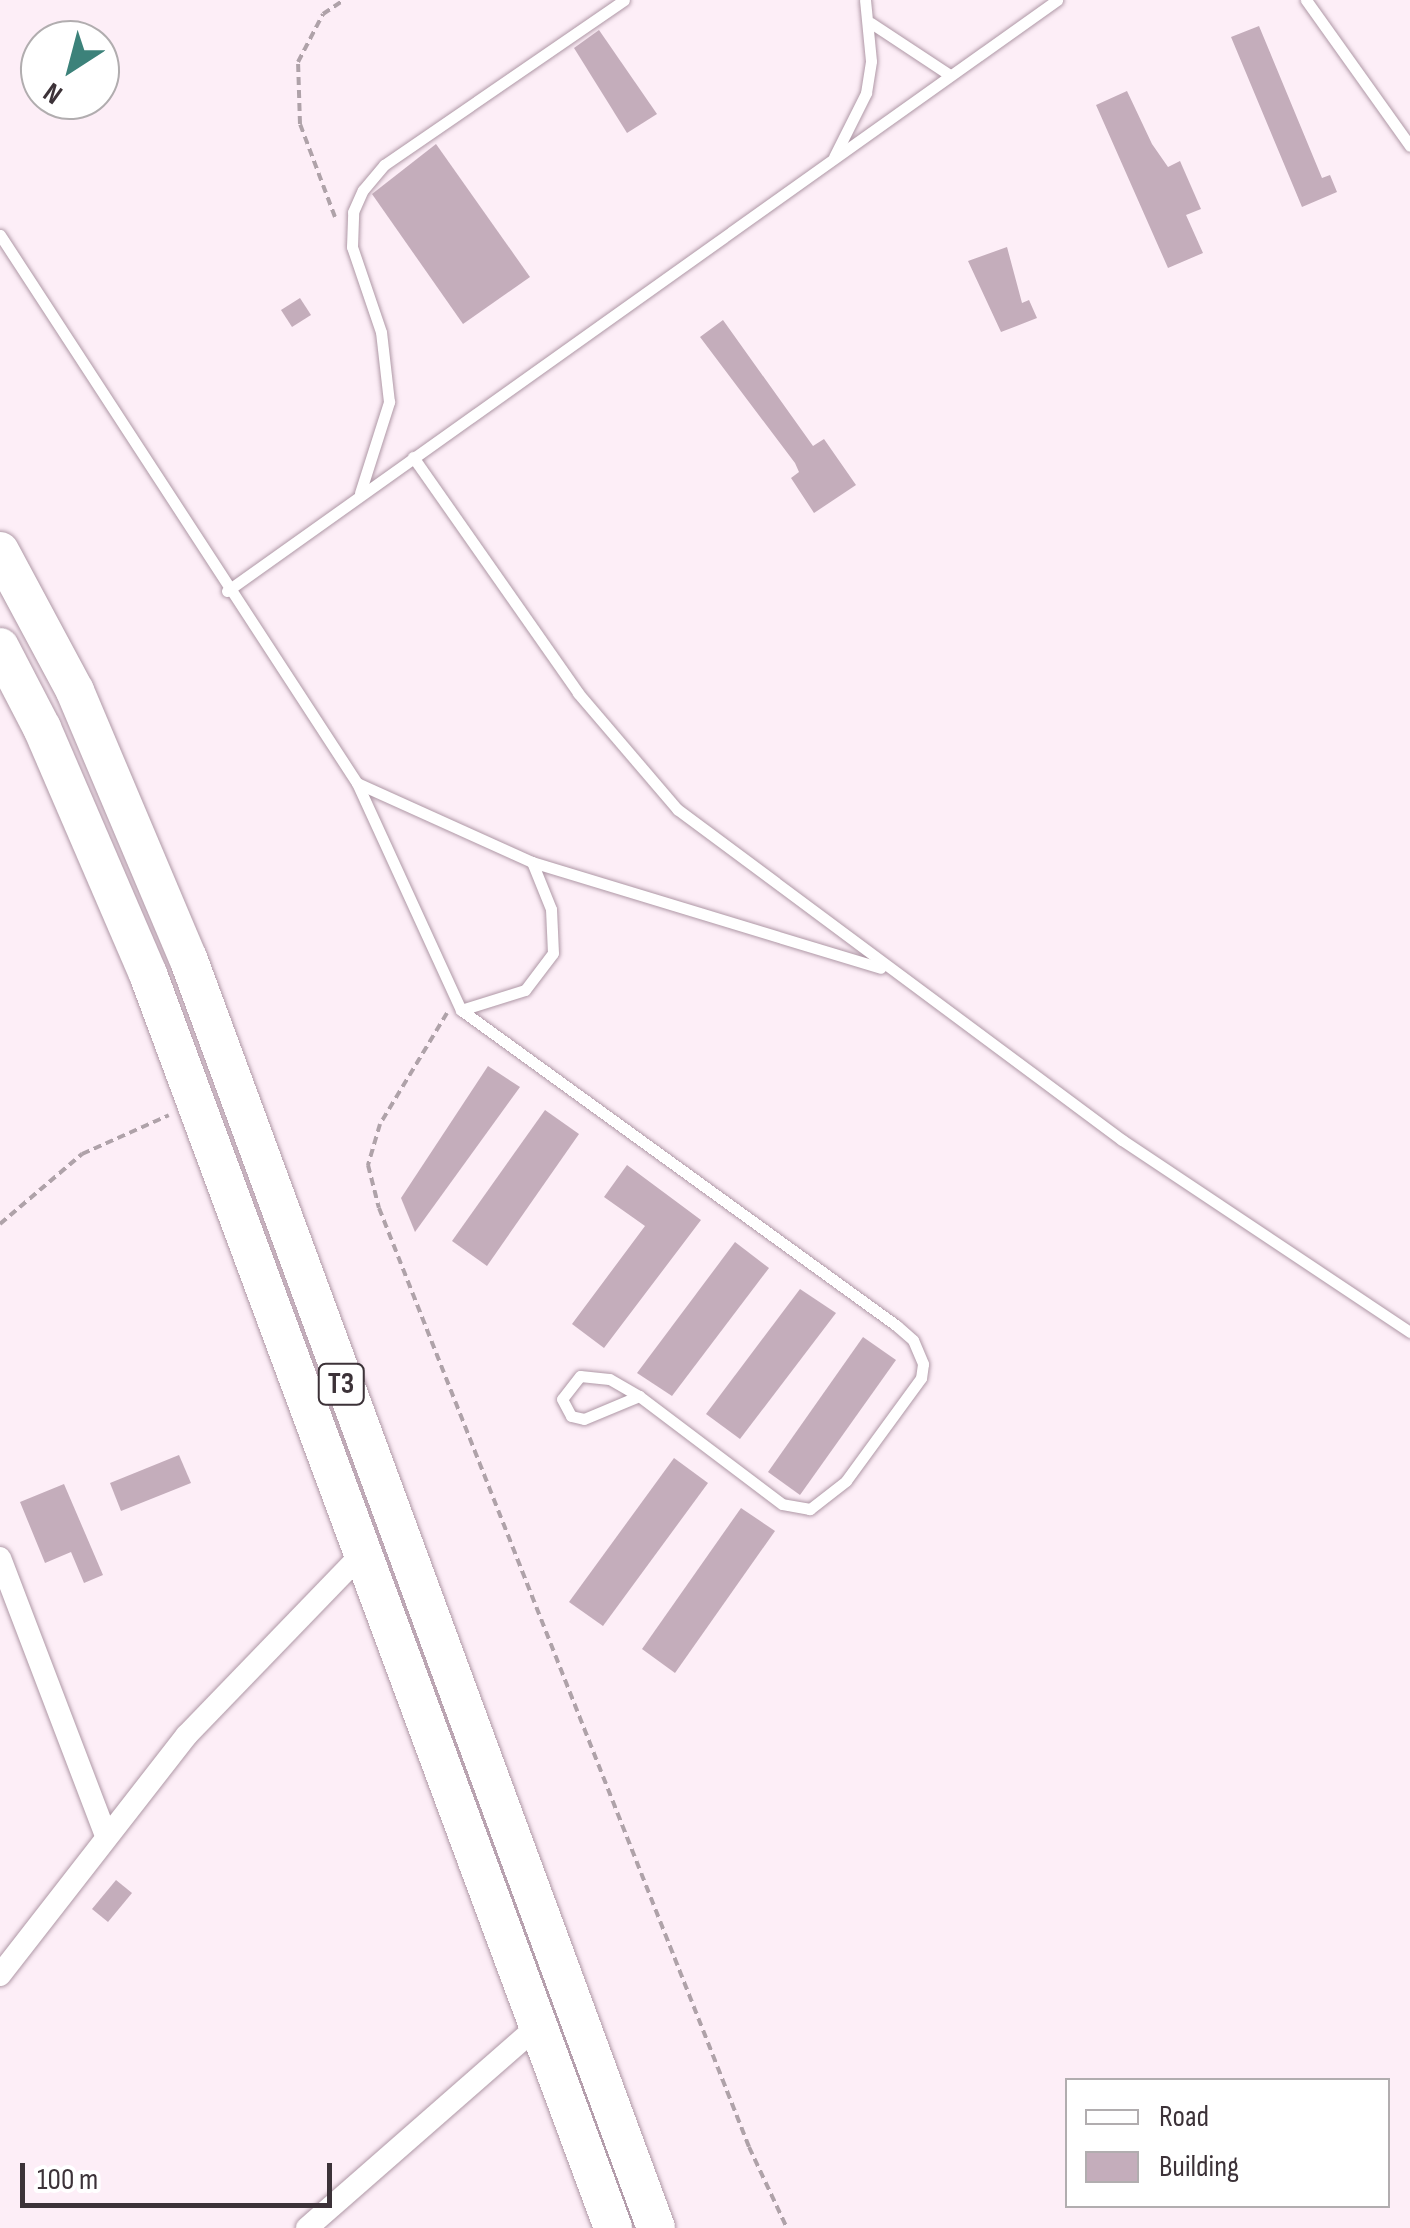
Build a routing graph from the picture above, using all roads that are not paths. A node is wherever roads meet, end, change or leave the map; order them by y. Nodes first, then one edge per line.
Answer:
1 (624, 0) edge
2 (865, 0) edge
3 (1057, 0) edge
4 (1306, 0) edge
5 (871, 24) junction
6 (950, 75) junction
7 (1410, 146) edge
8 (831, 162) junction
9 (0, 235) edge
10 (414, 457) junction
11 (360, 493) junction
12 (0, 551) edge
13 (228, 590) junction
14 (0, 647) edge
15 (357, 783) junction
16 (532, 862) junction
17 (888, 971) junction
18 (458, 1006) junction
19 (1410, 1332) edge
20 (639, 1396) junction
21 (364, 1552) junction
22 (0, 1558) edge
23 (106, 1834) junction
24 (0, 1975) edge
25 (538, 2025) junction
26 (307, 2228) edge
27 (613, 2228) edge
28 (656, 2228) edge

1 - 11 lane
2 - 5 lane
3 - 6 lane
4 - 7 lane
5 - 6 lane
5 - 8 lane
6 - 8 lane
8 - 10 lane
9 - 13 lane
10 - 11 lane
10 - 17 lane
11 - 13 lane
12 - 28 highway, T3
13 - 15 lane
14 - 21 highway, T3
15 - 16 lane
15 - 18 lane
16 - 17 lane
16 - 18 lane
17 - 19 lane
18 - 20 lane
20 - 20 lane
21 - 23 street
21 - 25 highway, T3
22 - 23 street
23 - 24 street
25 - 26 street
25 - 27 highway, T3

